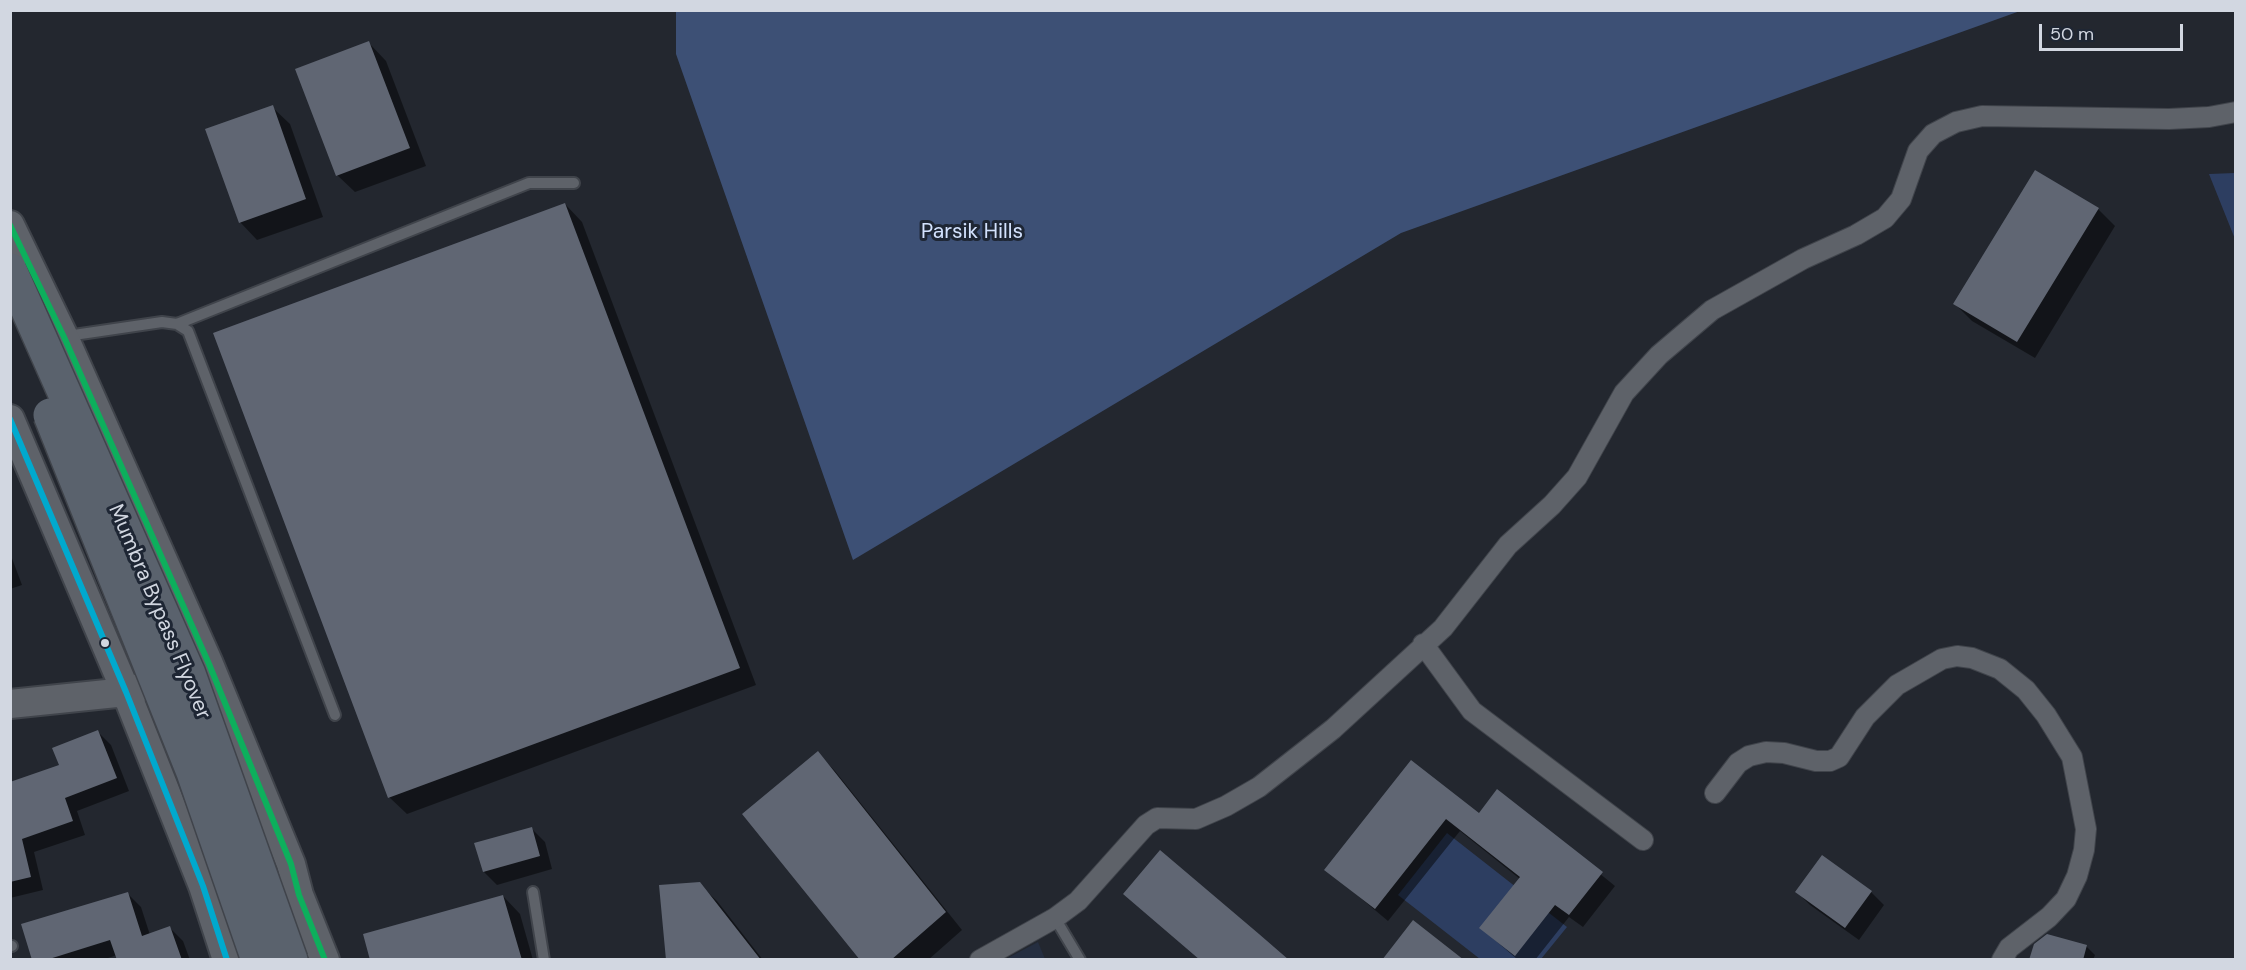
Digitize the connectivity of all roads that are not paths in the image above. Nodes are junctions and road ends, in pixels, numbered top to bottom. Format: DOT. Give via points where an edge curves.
graph roads {
  1 [pos="2235,112"];
  2 [pos="574,183"];
  3 [pos="10,225"];
  4 [pos="10,270"];
  5 [pos="10,320"];
  6 [pos="177,324"];
  7 [pos="64,337"];
  8 [pos="10,419"];
  9 [pos="1423,645"];
  10 [pos="209,664"];
  11 [pos="126,692"];
  12 [pos="10,704"];
  13 [pos="335,715"];
  14 [pos="1715,793"];
  15 [pos="1643,840"];
  16 [pos="532,892"];
  17 [pos="1055,918"];
  18 [pos="227,960"];
  19 [pos="258,960"];
  20 [pos="291,960"];
  21 [pos="325,960"];
  22 [pos="544,960"];
  23 [pos="980,960"];
  24 [pos="1080,960"];
  25 [pos="2002,960"];
  1 -- 9 [label="street" via="2169,118 1982,116 1956,122 1933,134 1918,151 1901,199 1885,218 1712,310 1659,355 1624,393 1577,477 1508,545 1443,628"];
  2 -- 6 [label="lane" via="529,183"];
  3 -- 7 [label="main road"];
  4 -- 20 [label="highway, Mumbra Bypass Flyover, bridge" via="189,674"];
  5 -- 19 [label="highway, Mumbra Bypass Flyover, bridge" via="193,772"];
  6 -- 7 [label="lane" via="138,323"];
  6 -- 13 [label="lane" via="188,331 196,347"];
  7 -- 10 [label="main road"];
  8 -- 11 [label="main road"];
  9 -- 15 [label="street" via="1472,711"];
  9 -- 17 [label="street" via="1333,729 1259,787 1196,819 1157,818 1146,825 1078,901"];
  10 -- 11 [label="main road"];
  10 -- 21 [label="main road" via="291,864"];
  11 -- 12 [label="main road"];
  11 -- 18 [label="main road" via="203,886"];
  14 -- 25 [label="street" via="1738,763 1749,756 1784,753 1816,761 1839,757 1865,717 1897,685 1942,659 1972,658 2000,669 2026,690 2072,757 2086,829 2077,876 2066,899 2009,948"];
  16 -- 22 [label="lane"];
  17 -- 23 [label="street"];
  17 -- 24 [label="lane"];
}
